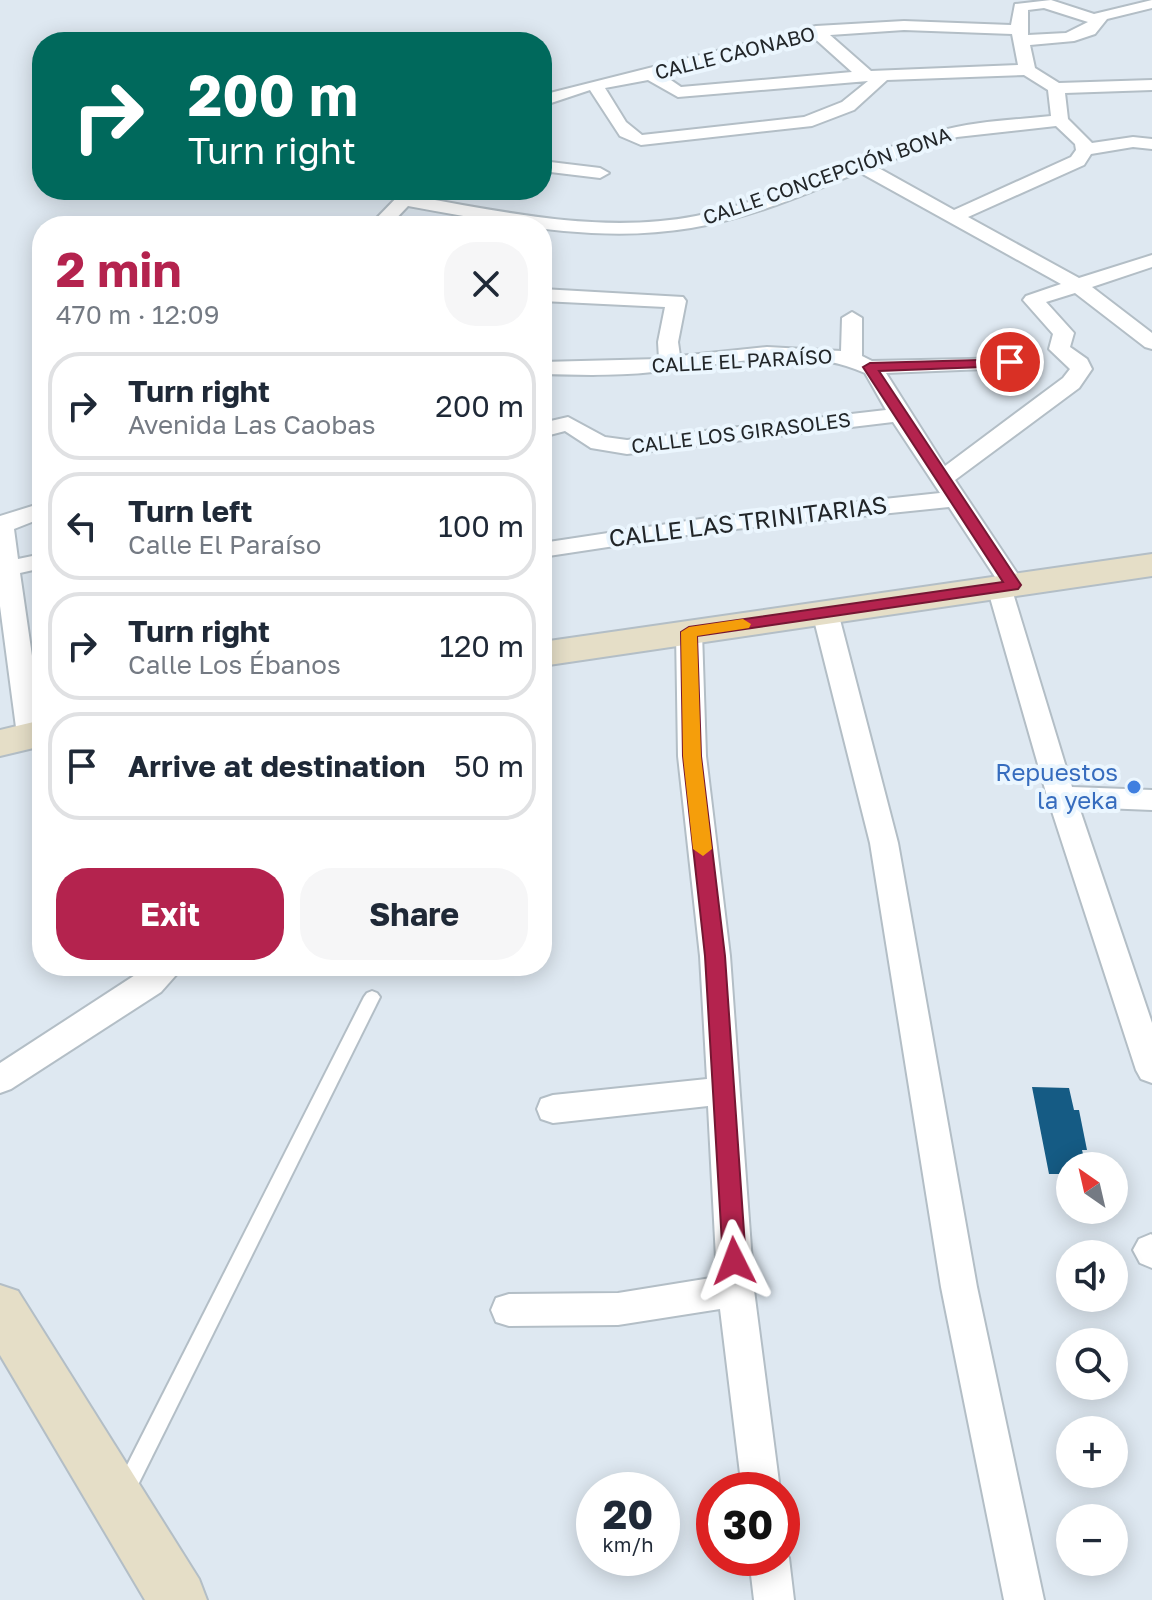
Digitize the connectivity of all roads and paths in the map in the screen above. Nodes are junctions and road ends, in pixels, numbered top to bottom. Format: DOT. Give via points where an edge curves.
graph roads {
  1 [pos="1141,3"];
  2 [pos="1099,21"];
  3 [pos="816,31"];
  4 [pos="1020,34"];
  5 [pos="1027,70"];
  6 [pos="651,75"];
  7 [pos="875,76"];
  8 [pos="595,85"];
  9 [pos="1152,85"];
  10 [pos="1056,88"];
  11 [pos="552,96"];
  12 [pos="1060,120"];
  13 [pos="1152,144"];
  14 [pos="1085,150"];
  15 [pos="859,165"];
  16 [pos="552,167"];
  17 [pos="600,173"];
  18 [pos="404,200"];
  19 [pos="433,200"];
  20 [pos="388,216"];
  21 [pos="509,216"];
  22 [pos="953,217"];
  23 [pos="552,222"];
  24 [pos="1150,263"];
  25 [pos="1077,285"];
  26 [pos="552,295"];
  27 [pos="852,318"];
  28 [pos="1152,343"];
  29 [pos="1010,362"];
  30 [pos="670,363"];
  31 [pos="860,363"];
  32 [pos="552,368"];
  33 [pos="899,415"];
  34 [pos="552,428"];
  35 [pos="948,489"];
  36 [pos="32,513"];
  37 [pos="552,548"];
  38 [pos="32,563"];
  39 [pos="1152,565"];
  40 [pos="6,569"];
  41 [pos="1006,586"];
  42 [pos="825,612"];
  43 [pos="689,632"];
  44 [pos="552,653"];
  45 [pos="24,737"];
  46 [pos="1061,796"];
  47 [pos="1152,800"];
  48 [pos="158,976"];
  49 [pos="372,997"];
  50 [pos="1152,1070"];
  51 [pos="0,1080"];
  52 [pos="724,1091"];
  53 [pos="553,1109"];
  54 [pos="736,1290"];
  55 [pos="0,1308"];
  56 [pos="509,1310"];
  57 [pos="759,1472"];
  58 [pos="118,1502"];
  59 [pos="771,1576"];
  60 [pos="178,1600"];
  61 [pos="774,1600"];
  62 [pos="1024,1600"];
  1 -- 2 [label="street, CALLE CAONABO"];
  2 -- 4 [label="street, CALLE CAONABO" via="1068,38"];
  2 -- 4 [label="street" via="1036,2 1020,7"];
  3 -- 4 [label="street, CALLE CAONABO" via="918,26"];
  3 -- 6 [label="street, CALLE CAONABO"];
  3 -- 7 [label="street"];
  4 -- 5 [label="street"];
  5 -- 7 [label="street"];
  5 -- 10 [label="street"];
  6 -- 7 [label="street" via="675,92"];
  6 -- 8 [label="street, CALLE CAONABO"];
  7 -- 8 [label="street" via="866,92 840,109 797,126 641,140 632,139"];
  8 -- 11 [label="street, CALLE CAONABO"];
  9 -- 10 [label="street"];
  10 -- 12 [label="street"];
  12 -- 14 [label="street"];
  12 -- 15 [label="street, CALLE CONCEPCIÓN BONA" via="969,129"];
  13 -- 14 [label="street"];
  14 -- 22 [label="street" via="1078,161"];
  15 -- 22 [label="street"];
  15 -- 23 [label="street, CALLE CONCEPCIÓN BONA" via="749,206 677,225"];
  16 -- 17 [label="street"];
  18 -- 20 [label="street"];
  19 -- 21 [label="street, CALLE CONCEPCIÓN BONA"];
  22 -- 25 [label="street"];
  24 -- 25 [label="street"];
  25 -- 28 [label="street"];
  25 -- 35 [label="street" via="1032,303 1064,333 1059,349 1080,363 1077,376"];
  26 -- 30 [label="street" via="676,301 668,342"];
  27 -- 31 [label="street"];
  29 -- 31 [label="street, CALLE EL PARAÍSO"];
  30 -- 31 [label="street, CALLE EL PARAÍSO" via="826,353"];
  30 -- 32 [label="street, CALLE EL PARAÍSO"];
  31 -- 33 [label="street"];
  33 -- 34 [label="street, CALLE LOS GIRASOLES" via="627,447 599,443 568,424"];
  33 -- 35 [label="street"];
  35 -- 37 [label="street, CALLE LAS TRINITARIAS"];
  35 -- 41 [label="street"];
  36 -- 40 [label="street" via="7,521 2,529"];
  38 -- 40 [label="street"];
  39 -- 41 [label="street"];
  40 -- 45 [label="street"];
  41 -- 42 [label="street"];
  41 -- 46 [label="street"];
  42 -- 43 [label="street"];
  42 -- 62 [label="street" via="884,843 959,1287"];
  43 -- 44 [label="street"];
  43 -- 52 [label="street" via="692,756"];
  46 -- 47 [label="street"];
  46 -- 50 [label="street"];
  48 -- 51 [label="street"];
  49 -- 58 [label="lane"];
  52 -- 53 [label="street"];
  52 -- 54 [label="street"];
  54 -- 56 [label="street" via="618,1309"];
  54 -- 57 [label="street"];
  55 -- 58 [label="street"];
  58 -- 60 [label="street"];
  59 -- 61 [label="street"];
}
